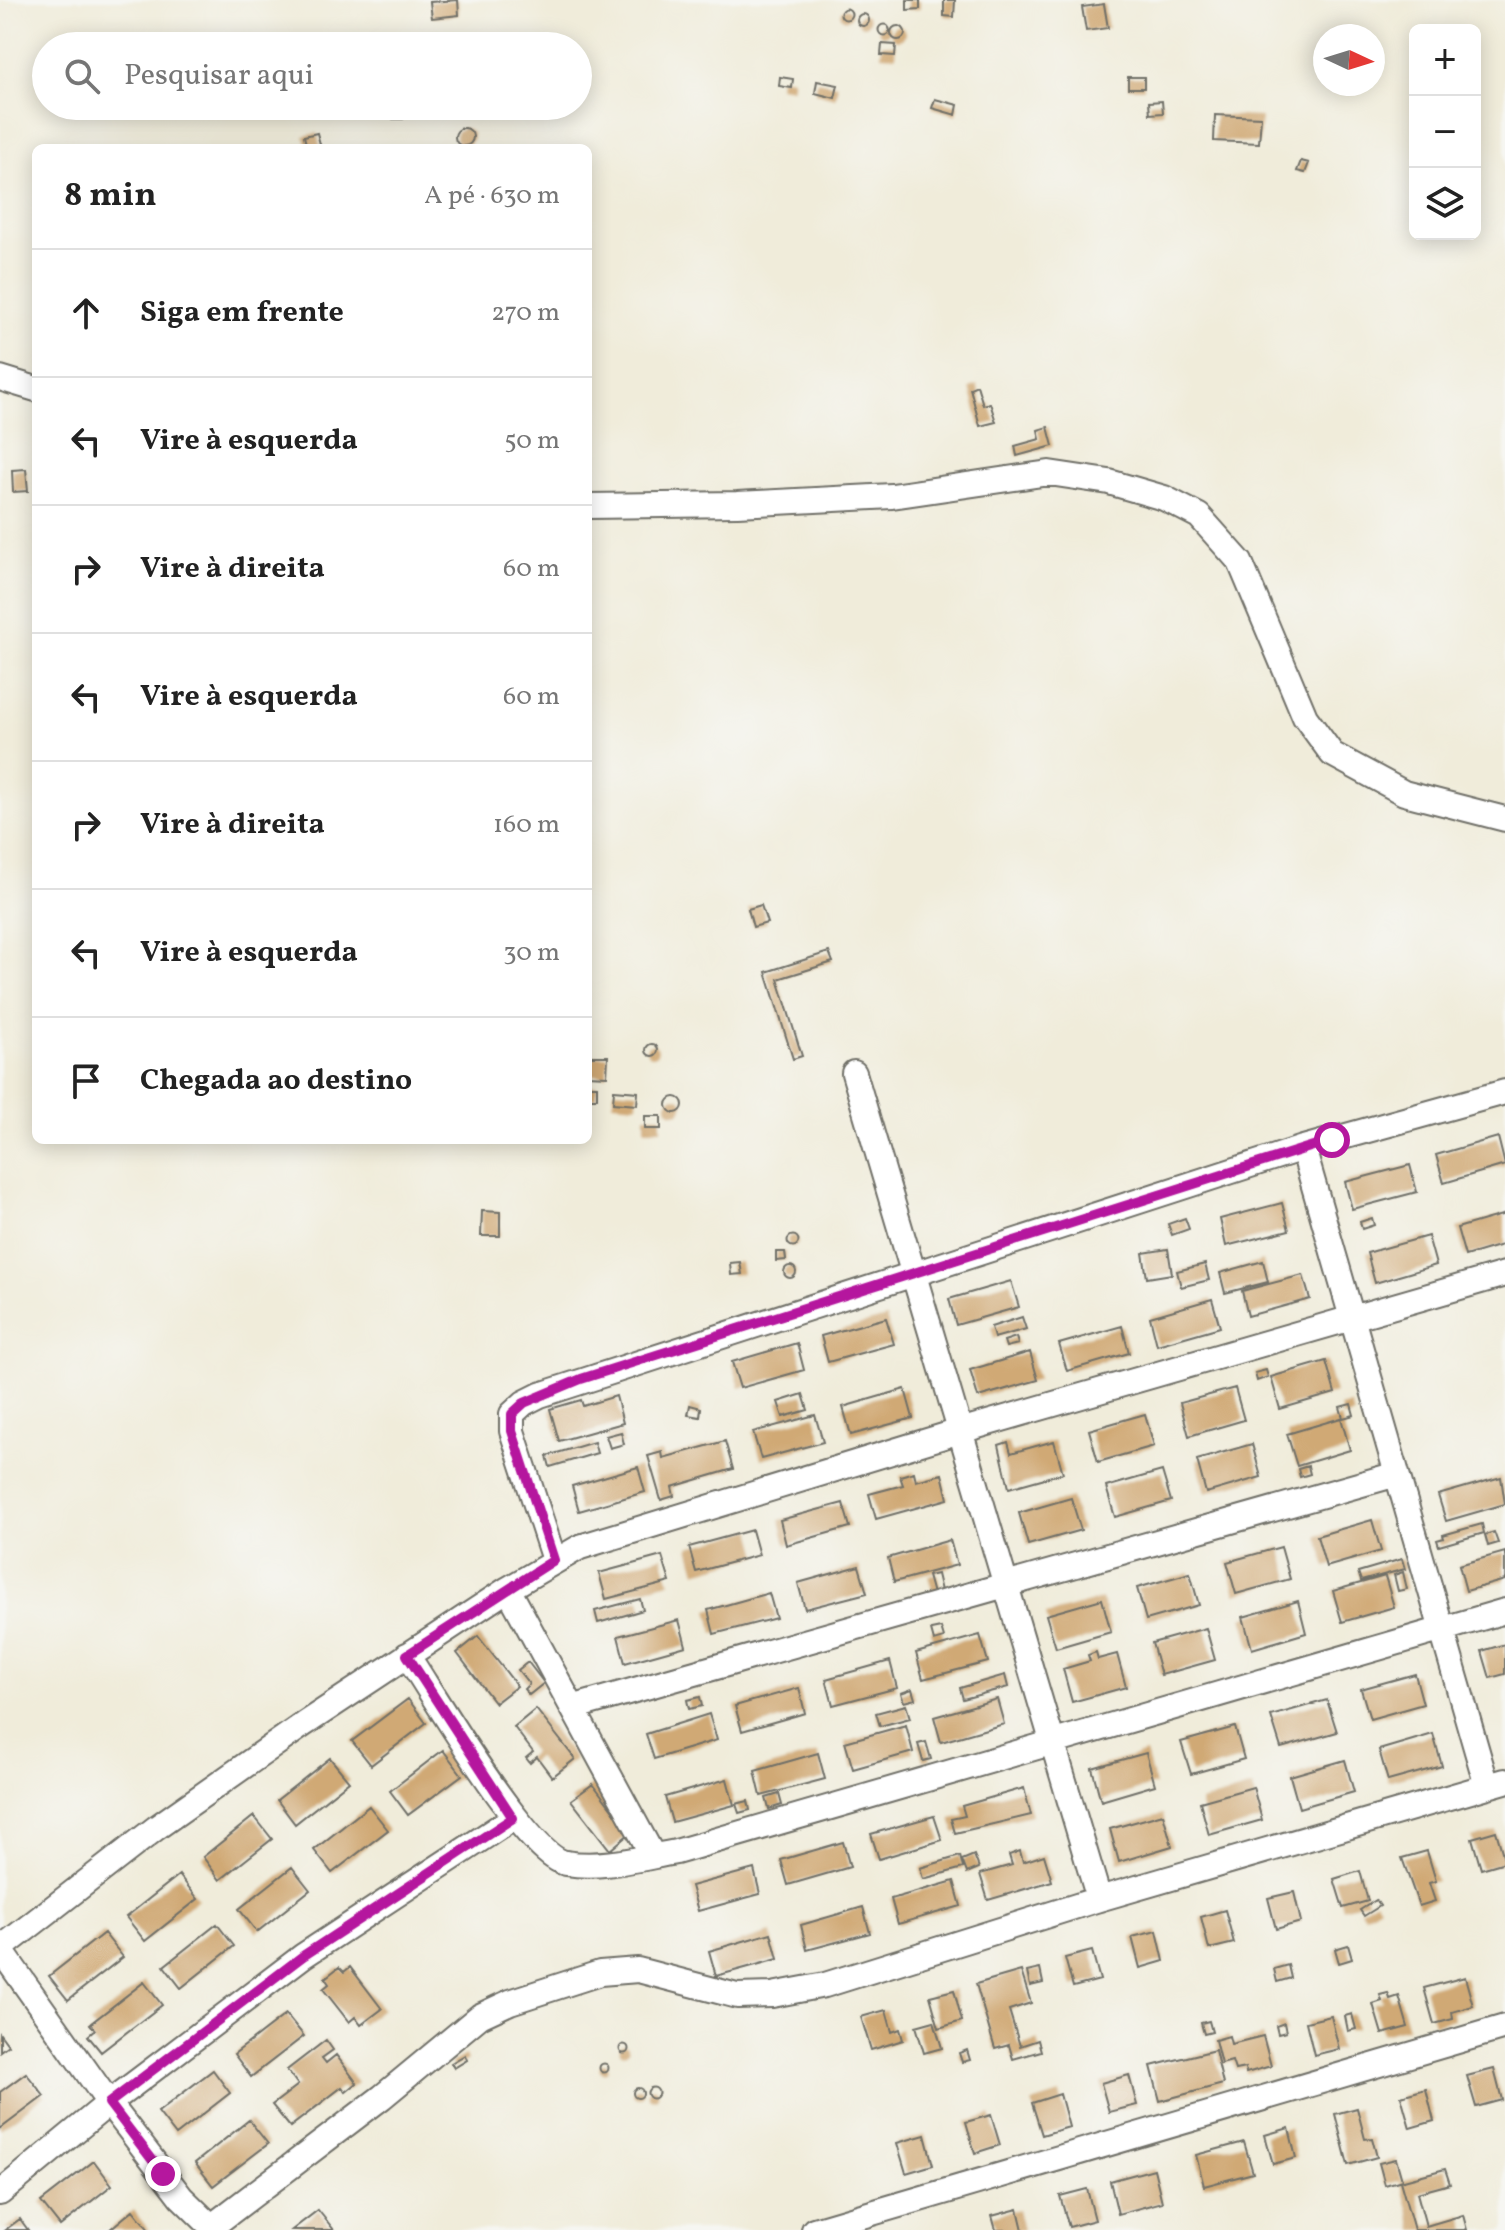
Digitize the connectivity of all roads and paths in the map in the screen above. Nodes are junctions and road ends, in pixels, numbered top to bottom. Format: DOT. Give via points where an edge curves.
graph roads {
  1 [pos="0,378"];
  2 [pos="32,388"];
  3 [pos="592,506"];
  4 [pos="1505,819"];
  5 [pos="854,1073"];
  6 [pos="1505,1092"];
  7 [pos="1303,1148"];
  8 [pos="1505,1274"];
  9 [pos="914,1275"];
  10 [pos="1352,1319"];
  11 [pos="960,1431"];
  12 [pos="1397,1474"];
  13 [pos="554,1560"];
  14 [pos="1006,1587"];
  15 [pos="508,1589"];
  16 [pos="1505,1611"];
  17 [pos="1441,1629"];
  18 [pos="407,1655"];
  19 [pos="575,1707"];
  20 [pos="1052,1743"];
  21 [pos="1496,1784"];
  22 [pos="513,1818"];
  23 [pos="653,1856"];
  24 [pos="1099,1899"];
  25 [pos="0,1949"];
  26 [pos="1505,2027"];
  27 [pos="109,2103"];
  28 [pos="0,2193"];
  29 [pos="213,2228"];
  30 [pos="814,2230"];
  1 -- 2 [label="street"];
  3 -- 4 [label="street" via="892,496 1049,473 1164,498 1199,516 1240,562 1305,717 1332,754 1404,793"];
  5 -- 9 [label="street"];
  6 -- 7 [label="street"];
  7 -- 9 [label="street"];
  7 -- 10 [label="street"];
  8 -- 10 [label="street"];
  9 -- 11 [label="street"];
  9 -- 13 [label="street" via="581,1379 524,1403 512,1414 512,1431"];
  10 -- 11 [label="street"];
  10 -- 12 [label="street"];
  11 -- 13 [label="street" via="580,1547"];
  11 -- 14 [label="street"];
  12 -- 14 [label="street"];
  12 -- 17 [label="street"];
  13 -- 15 [label="street"];
  14 -- 19 [label="street"];
  14 -- 20 [label="street"];
  15 -- 18 [label="street"];
  15 -- 19 [label="street"];
  16 -- 17 [label="street"];
  17 -- 20 [label="street"];
  17 -- 21 [label="street"];
  18 -- 22 [label="street"];
  18 -- 25 [label="street" via="156,1828"];
  19 -- 23 [label="street"];
  20 -- 23 [label="street"];
  20 -- 24 [label="street"];
  21 -- 24 [label="street"];
  22 -- 23 [label="street" via="541,1850 563,1863 616,1863"];
  22 -- 27 [label="street" via="303,1956"];
  24 -- 29 [label="street" via="825,1985 772,1995 737,1996 638,1970 600,1973 510,2002 480,2016"];
  25 -- 27 [label="street"];
  26 -- 30 [label="street"];
  27 -- 28 [label="street"];
  27 -- 29 [label="street" via="181,2197"];
}
